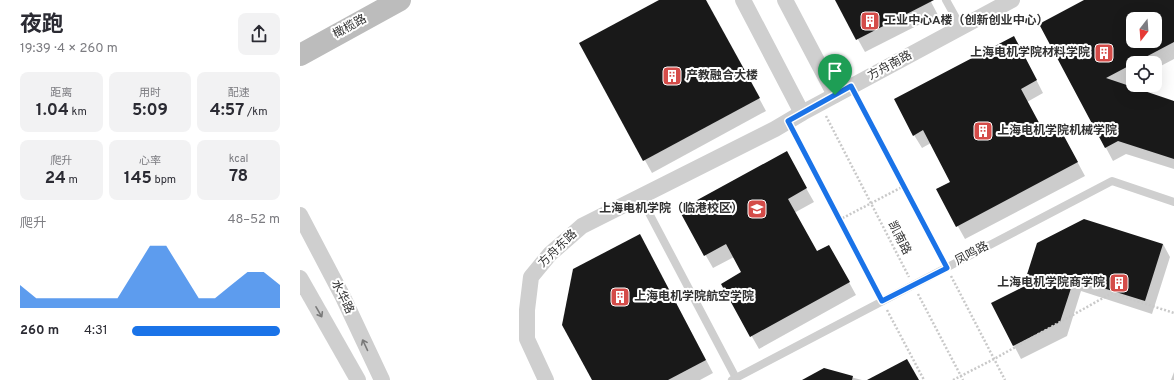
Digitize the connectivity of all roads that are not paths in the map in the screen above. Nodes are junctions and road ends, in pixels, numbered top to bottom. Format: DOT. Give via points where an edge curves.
graph roads {
  1 [pos="400,0"];
  2 [pos="742,0"];
  3 [pos="785,0"];
  4 [pos="946,0"];
  5 [pos="1012,0"];
  6 [pos="961,27"];
  7 [pos="300,55"];
  8 [pos="835,95"];
  9 [pos="802,113"];
  10 [pos="640,196"];
  11 [pos="1174,202"];
  12 [pos="300,215"];
  13 [pos="300,278"];
  14 [pos="734,379"];
  15 [pos="358,380"];
  16 [pos="382,380"];
  17 [pos="546,380"];
  1 -- 7 [label="main road, 橄榄路"];
  2 -- 9 [label="street"];
  3 -- 8 [label="street"];
  4 -- 6 [label="lane"];
  5 -- 6 [label="street, 方舟南路"];
  6 -- 8 [label="street, 方舟南路"];
  8 -- 9 [label="street, 方舟南路"];
  9 -- 10 [label="street, 方舟南路"];
  10 -- 14 [label="lane"];
  10 -- 17 [label="street, 方舟东路" via="582,226 550,254 531,277 527,339"];
  11 -- 14 [label="lane, 凤鸣路" via="1112,182"];
  16 -- 12 [label="street, 水华路, one-way" via="343,297"];
  13 -- 15 [label="street, one-way"];
}
